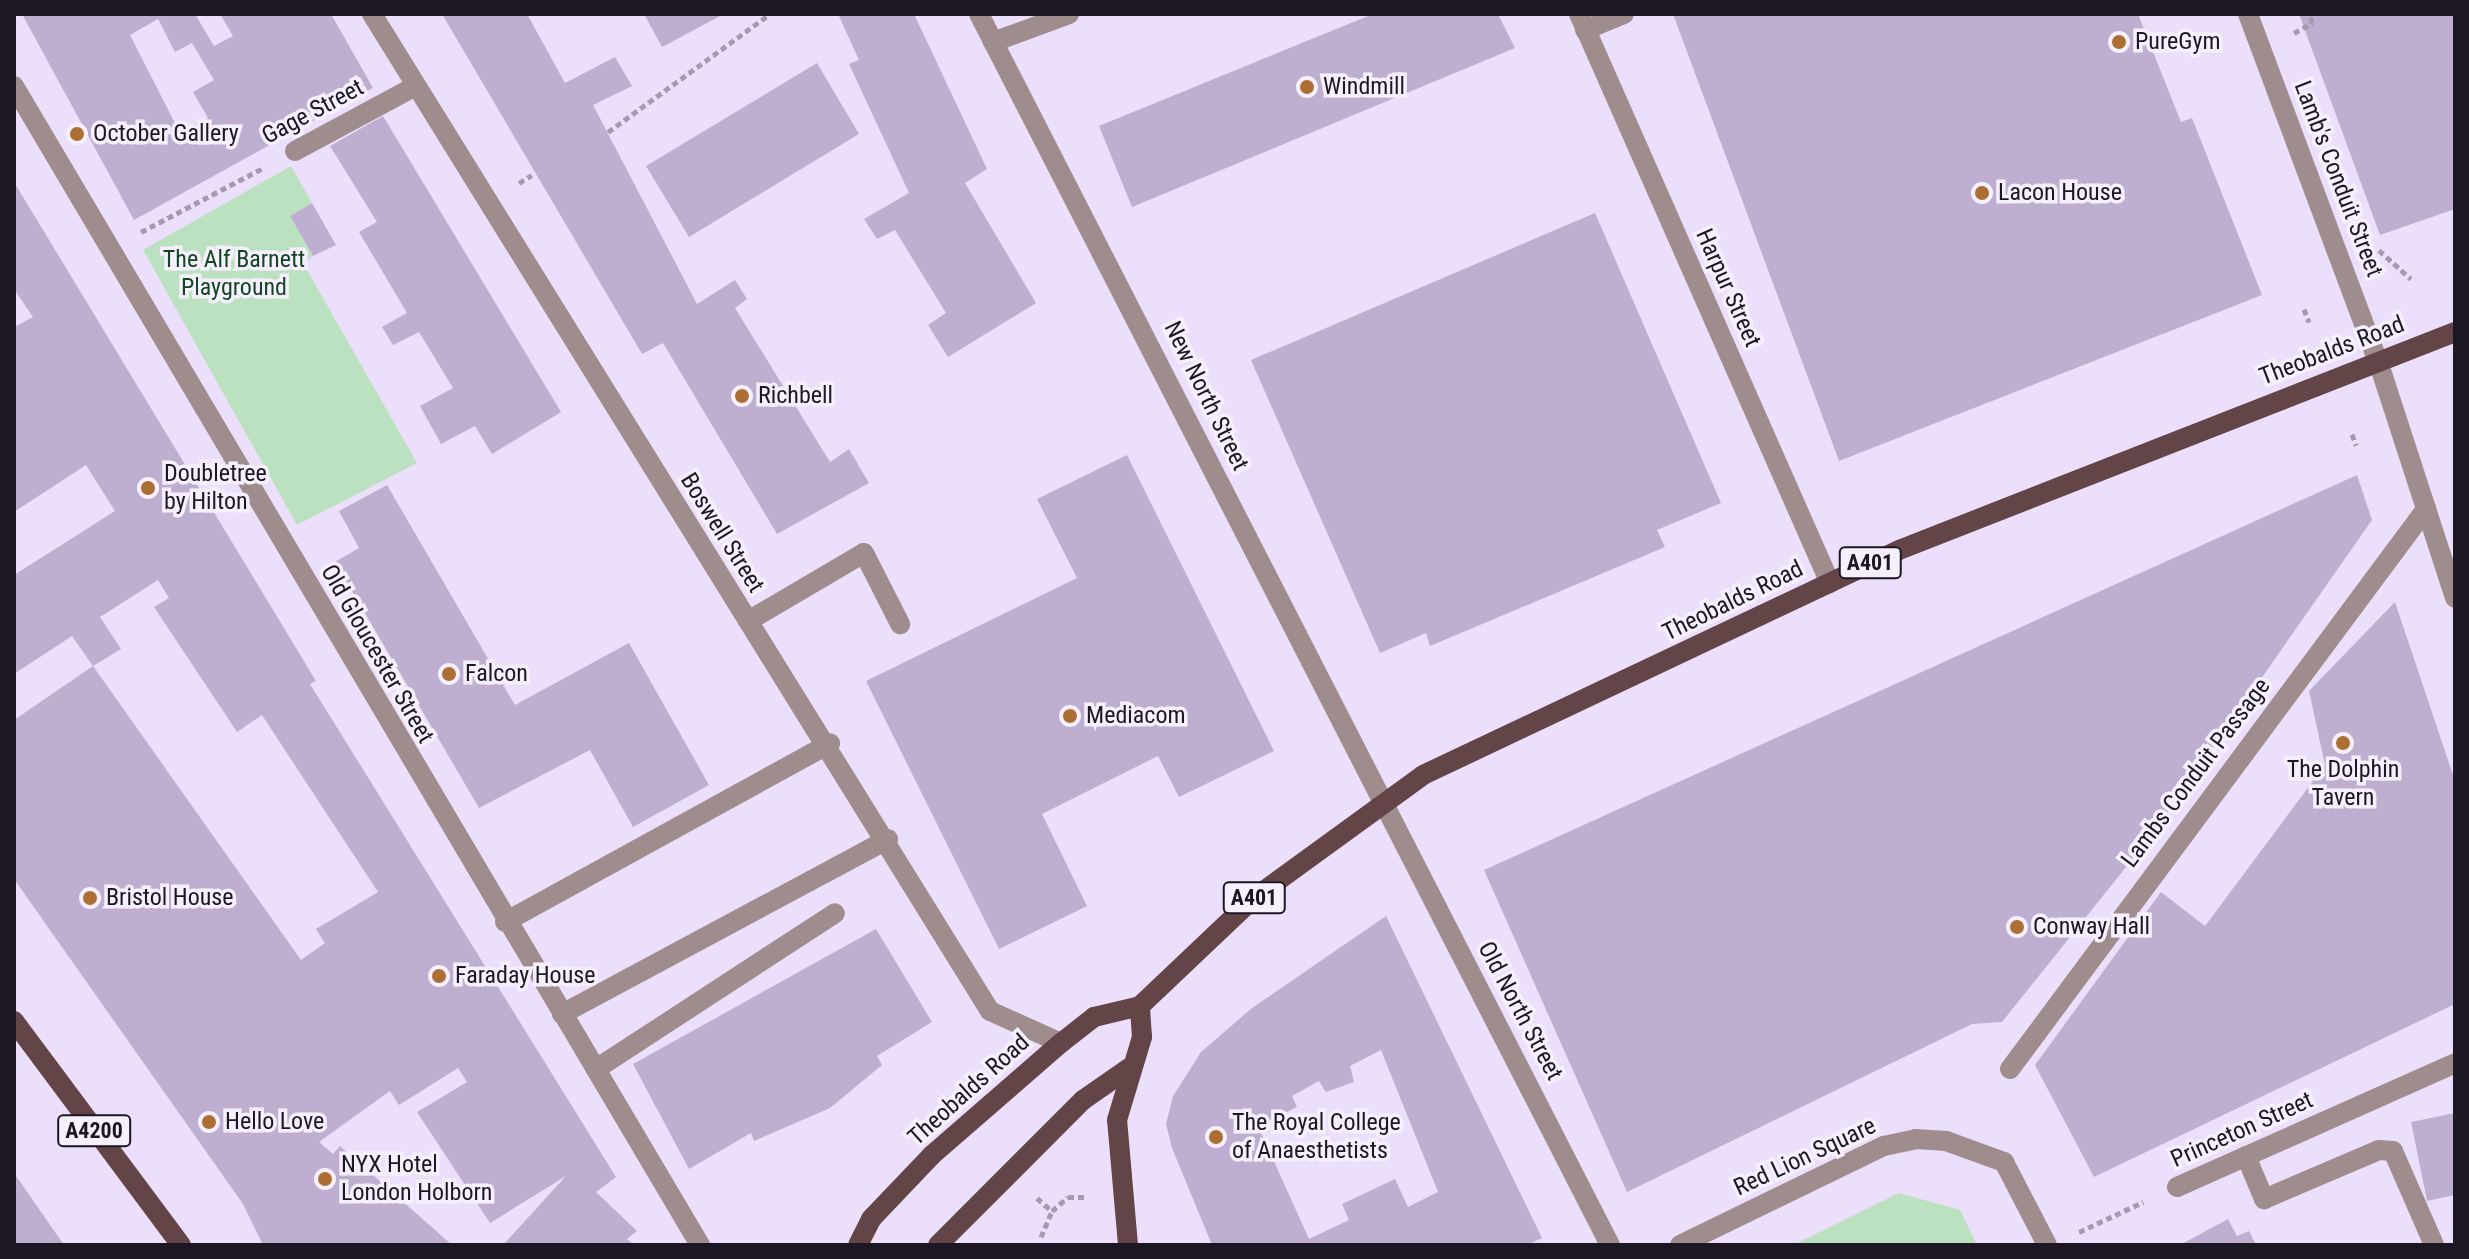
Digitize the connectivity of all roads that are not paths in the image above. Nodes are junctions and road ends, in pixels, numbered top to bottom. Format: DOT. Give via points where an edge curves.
graph roads {
  1 [pos="372,14"];
  2 [pos="979,14"];
  3 [pos="1069,14"];
  4 [pos="1624,14"];
  5 [pos="2248,14"];
  6 [pos="1582,22"];
  7 [pos="993,42"];
  8 [pos="14,86"];
  9 [pos="414,87"];
  10 [pos="295,151"];
  11 [pos="2455,332"];
  12 [pos="2379,364"];
  13 [pos="2426,509"];
  14 [pos="1830,583"];
  15 [pos="2455,598"];
  16 [pos="748,621"];
  17 [pos="900,624"];
  18 [pos="830,743"];
  19 [pos="1380,804"];
  20 [pos="888,839"];
  21 [pos="835,913"];
  22 [pos="505,922"];
  23 [pos="1140,1006"];
  24 [pos="562,1014"];
  25 [pos="14,1021"];
  26 [pos="1061,1043"];
  27 [pos="2455,1063"];
  28 [pos="1129,1068"];
  29 [pos="596,1069"];
  30 [pos="2010,1069"];
  31 [pos="2246,1156"];
  32 [pos="2177,1187"];
  33 [pos="2056,1242"];
  34 [pos="181,1245"];
  35 [pos="700,1245"];
  36 [pos="858,1245"];
  37 [pos="938,1245"];
  38 [pos="1128,1245"];
  39 [pos="1610,1245"];
  40 [pos="1680,1245"];
  41 [pos="2434,1245"];
  1 -- 9 [label="street, Boswell Street"];
  2 -- 7 [label="street, New North Street"];
  3 -- 7 [label="street"];
  4 -- 6 [label="street"];
  5 -- 12 [label="street, Lamb's Conduit Street"];
  6 -- 14 [label="street, Harpur Street"];
  7 -- 19 [label="street, New North Street"];
  8 -- 22 [label="street, Old Gloucester Street"];
  9 -- 10 [label="street, Gage Street"];
  9 -- 16 [label="street, Boswell Street"];
  11 -- 12 [label="main road, Theobalds Road / A401"];
  12 -- 13 [label="street, Lamb's Conduit Street"];
  12 -- 14 [label="main road, Theobalds Road / A401" via="1913,544"];
  13 -- 15 [label="street, Lamb's Conduit Street"];
  13 -- 30 [label="street, Lambs Conduit Passage"];
  14 -- 19 [label="main road, Theobalds Road / A401" via="1423,775"];
  16 -- 17 [label="street" via="864,553"];
  16 -- 18 [label="street, Boswell Street"];
  18 -- 20 [label="street, Boswell Street"];
  18 -- 22 [label="street"];
  19 -- 23 [label="main road, Theobalds Road / A401" via="1254,898"];
  19 -- 39 [label="street, Old North Street"];
  20 -- 24 [label="street"];
  20 -- 26 [label="street, Boswell Street" via="990,1011"];
  21 -- 29 [label="street"];
  22 -- 24 [label="street, Old Gloucester Street"];
  23 -- 26 [label="main road, Theobalds Road" via="1094,1017"];
  23 -- 28 [label="main road" via="1142,1037"];
  24 -- 29 [label="street, Old Gloucester Street"];
  25 -- 34 [label="main road, A4200"];
  26 -- 36 [label="main road, Theobalds Road" via="932,1155 871,1219"];
  27 -- 31 [label="street, Princeton Street"];
  28 -- 37 [label="main road" via="1083,1100"];
  28 -- 38 [label="main road" via="1117,1120"];
  29 -- 35 [label="street, Old Gloucester Street"];
  31 -- 32 [label="street, Princeton Street"];
  31 -- 41 [label="street" via="2264,1199 2393,1151 2404,1162"];
  33 -- 40 [label="street, Red Lion Square" via="2004,1162 1946,1141 1916,1139 1884,1146"];
}
